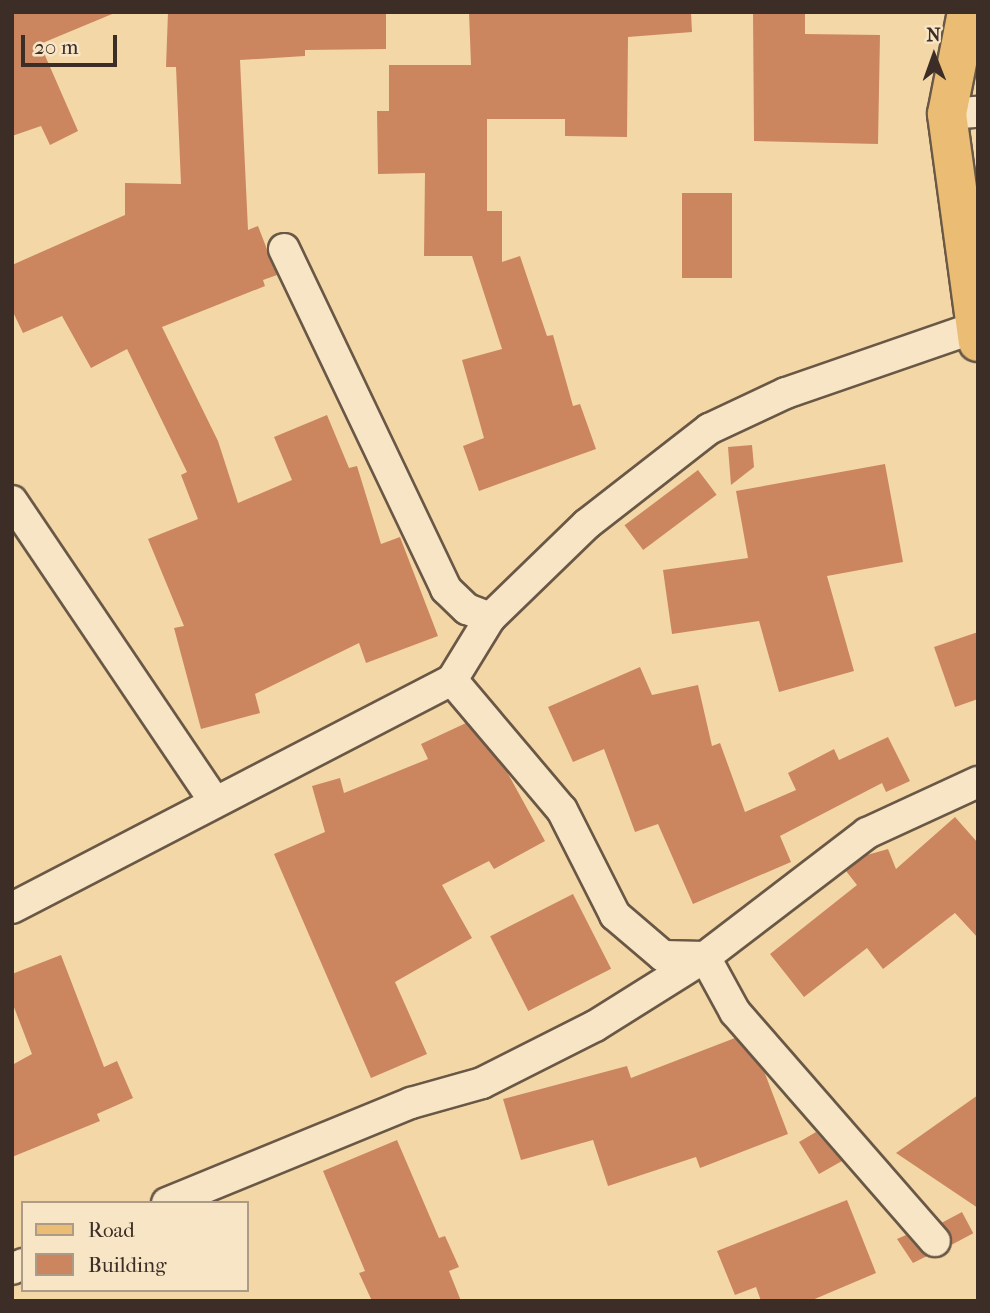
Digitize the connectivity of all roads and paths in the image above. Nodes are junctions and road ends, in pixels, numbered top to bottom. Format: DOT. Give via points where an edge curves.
graph roads {
  1 [pos="967,12"];
  2 [pos="962,113"];
  3 [pos="284,249"];
  4 [pos="976,335"];
  5 [pos="12,501"];
  6 [pos="490,618"];
  7 [pos="452,680"];
  8 [pos="978,782"];
  9 [pos="214,801"];
  10 [pos="12,908"];
  11 [pos="705,957"];
  12 [pos="172,1201"];
  13 [pos="935,1241"];
  1 -- 2 [label="main road"];
  2 -- 4 [label="main road"];
  3 -- 6 [label="street" via="446,589 467,609"];
  4 -- 6 [label="street" via="786,393 709,429 587,524"];
  5 -- 9 [label="street"];
  6 -- 7 [label="street"];
  7 -- 9 [label="street"];
  7 -- 11 [label="street" via="562,810 615,915 663,956"];
  8 -- 11 [label="street" via="867,833"];
  9 -- 10 [label="street"];
  11 -- 12 [label="street" via="595,1026 482,1083 323,1136"];
  11 -- 13 [label="street" via="735,1012"];
}
